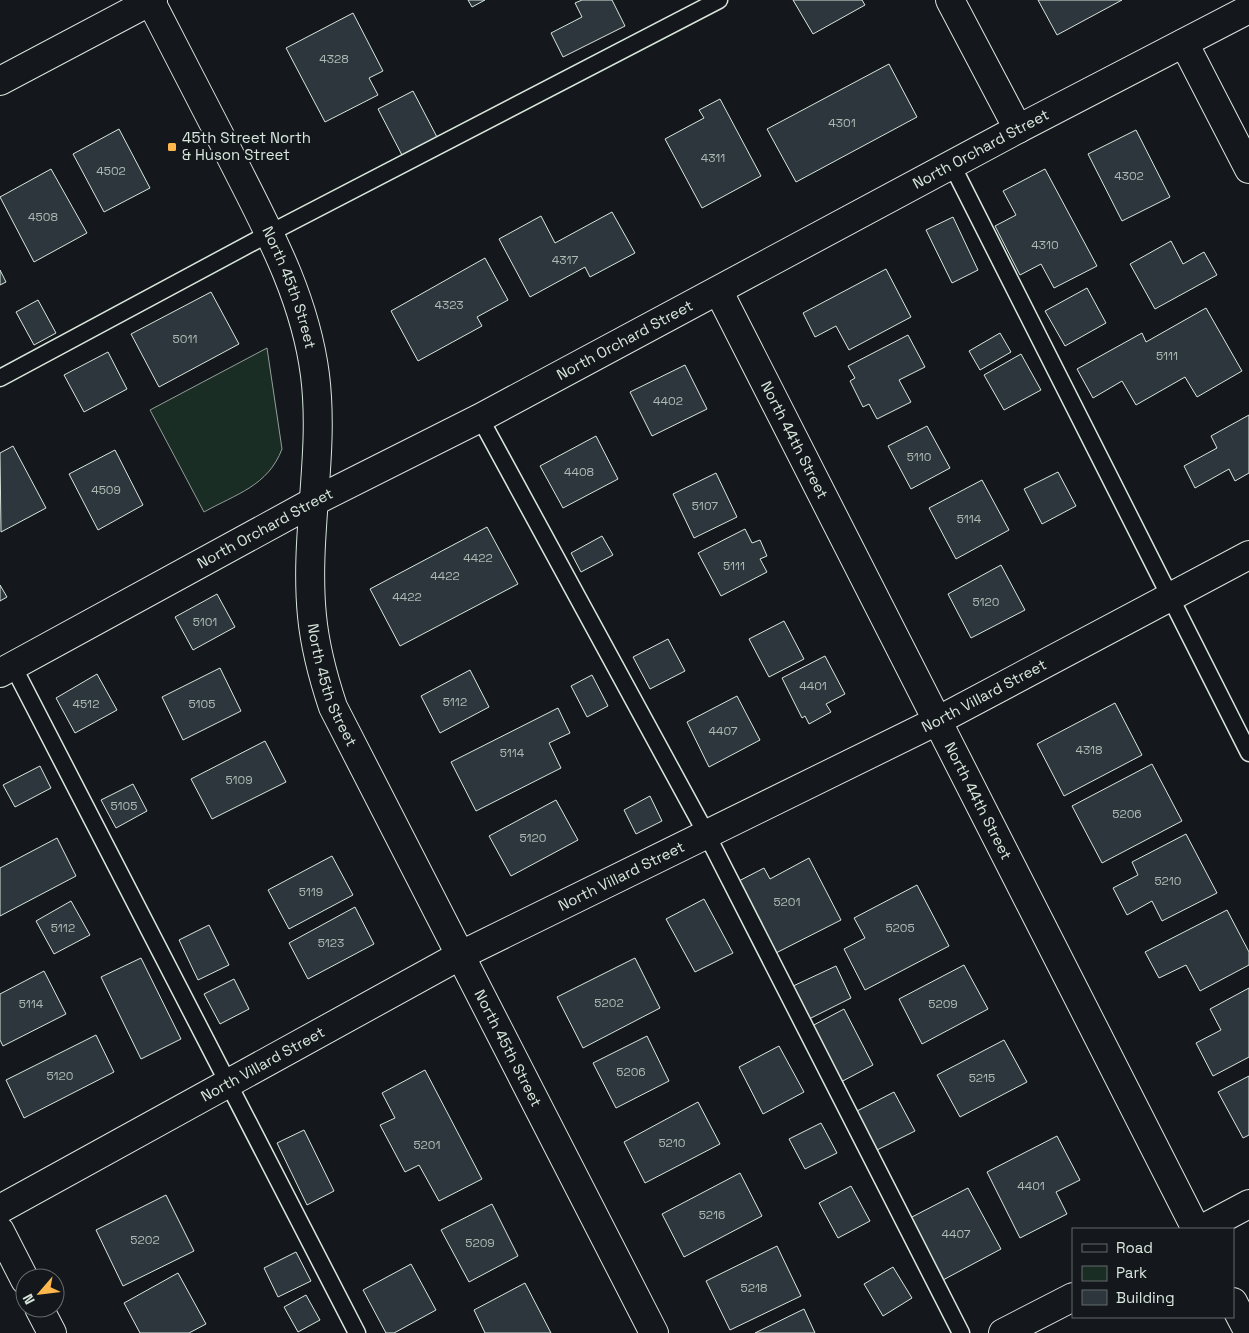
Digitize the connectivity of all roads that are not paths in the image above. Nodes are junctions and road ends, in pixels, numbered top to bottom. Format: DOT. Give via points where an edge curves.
graph roads {
  1 [pos="151,0"];
  2 [pos="719,0"];
  3 [pos="950,0"];
  4 [pos="1249,9"];
  5 [pos="1184,43"];
  6 [pos="0,81"];
  7 [pos="1018,129"];
  8 [pos="952,165"];
  9 [pos="1249,169"];
  10 [pos="270,233"];
  11 [pos="718,292"];
  12 [pos="0,378"];
  13 [pos="480,418"];
  14 [pos="313,502"];
  15 [pos="1249,555"];
  16 [pos="1171,597"];
  17 [pos="7,669"];
  18 [pos="937,721"];
  19 [pos="1249,752"];
  20 [pos="707,834"];
  21 [pos="462,955"];
  22 [pos="229,1083"];
  23 [pos="1249,1204"];
  24 [pos="0,1209"];
  25 [pos="1195,1228"];
  26 [pos="1204,1228"];
  27 [pos="0,1231"];
  28 [pos="19,1268"];
  29 [pos="1072,1298"];
  30 [pos="1234,1304"];
  31 [pos="44,1318"];
  32 [pos="52,1333"];
  33 [pos="357,1333"];
  34 [pos="654,1333"];
  35 [pos="961,1333"];
  36 [pos="1003,1333"];
  37 [pos="1248,1333"];
  1 -- 6 [label="street"];
  1 -- 10 [label="street, North 45th Street"];
  2 -- 10 [label="lane"];
  3 -- 7 [label="street"];
  4 -- 5 [label="street, North Orchard Street"];
  5 -- 7 [label="street, North Orchard Street"];
  5 -- 9 [label="street"];
  7 -- 8 [label="street, North Orchard Street"];
  8 -- 11 [label="street, North Orchard Street"];
  8 -- 16 [label="lane"];
  10 -- 12 [label="lane"];
  10 -- 14 [label="street, North 45th Street" via="305,324 314,374 319,424"];
  11 -- 13 [label="street, North Orchard Street"];
  11 -- 18 [label="street, North 44th Street"];
  13 -- 14 [label="street, North Orchard Street"];
  13 -- 20 [label="lane"];
  14 -- 17 [label="street, North Orchard Street"];
  14 -- 21 [label="street, North 45th Street" via="312,614 323,676 334,707"];
  15 -- 16 [label="street, North Villard Street"];
  16 -- 18 [label="street, North Villard Street"];
  16 -- 19 [label="lane"];
  17 -- 22 [label="lane"];
  18 -- 20 [label="street, North Villard Street"];
  18 -- 25 [label="street, North 44th Street"];
  20 -- 21 [label="street, North Villard Street"];
  20 -- 35 [label="lane"];
  21 -- 22 [label="street, North Villard Street"];
  21 -- 34 [label="street, North 45th Street"];
  22 -- 24 [label="street, North Villard Street"];
  22 -- 33 [label="lane"];
  23 -- 26 [label="street"];
  27 -- 28 [label="street"];
  29 -- 36 [label="street"];
  30 -- 37 [label="street"];
  31 -- 32 [label="street"];
}
